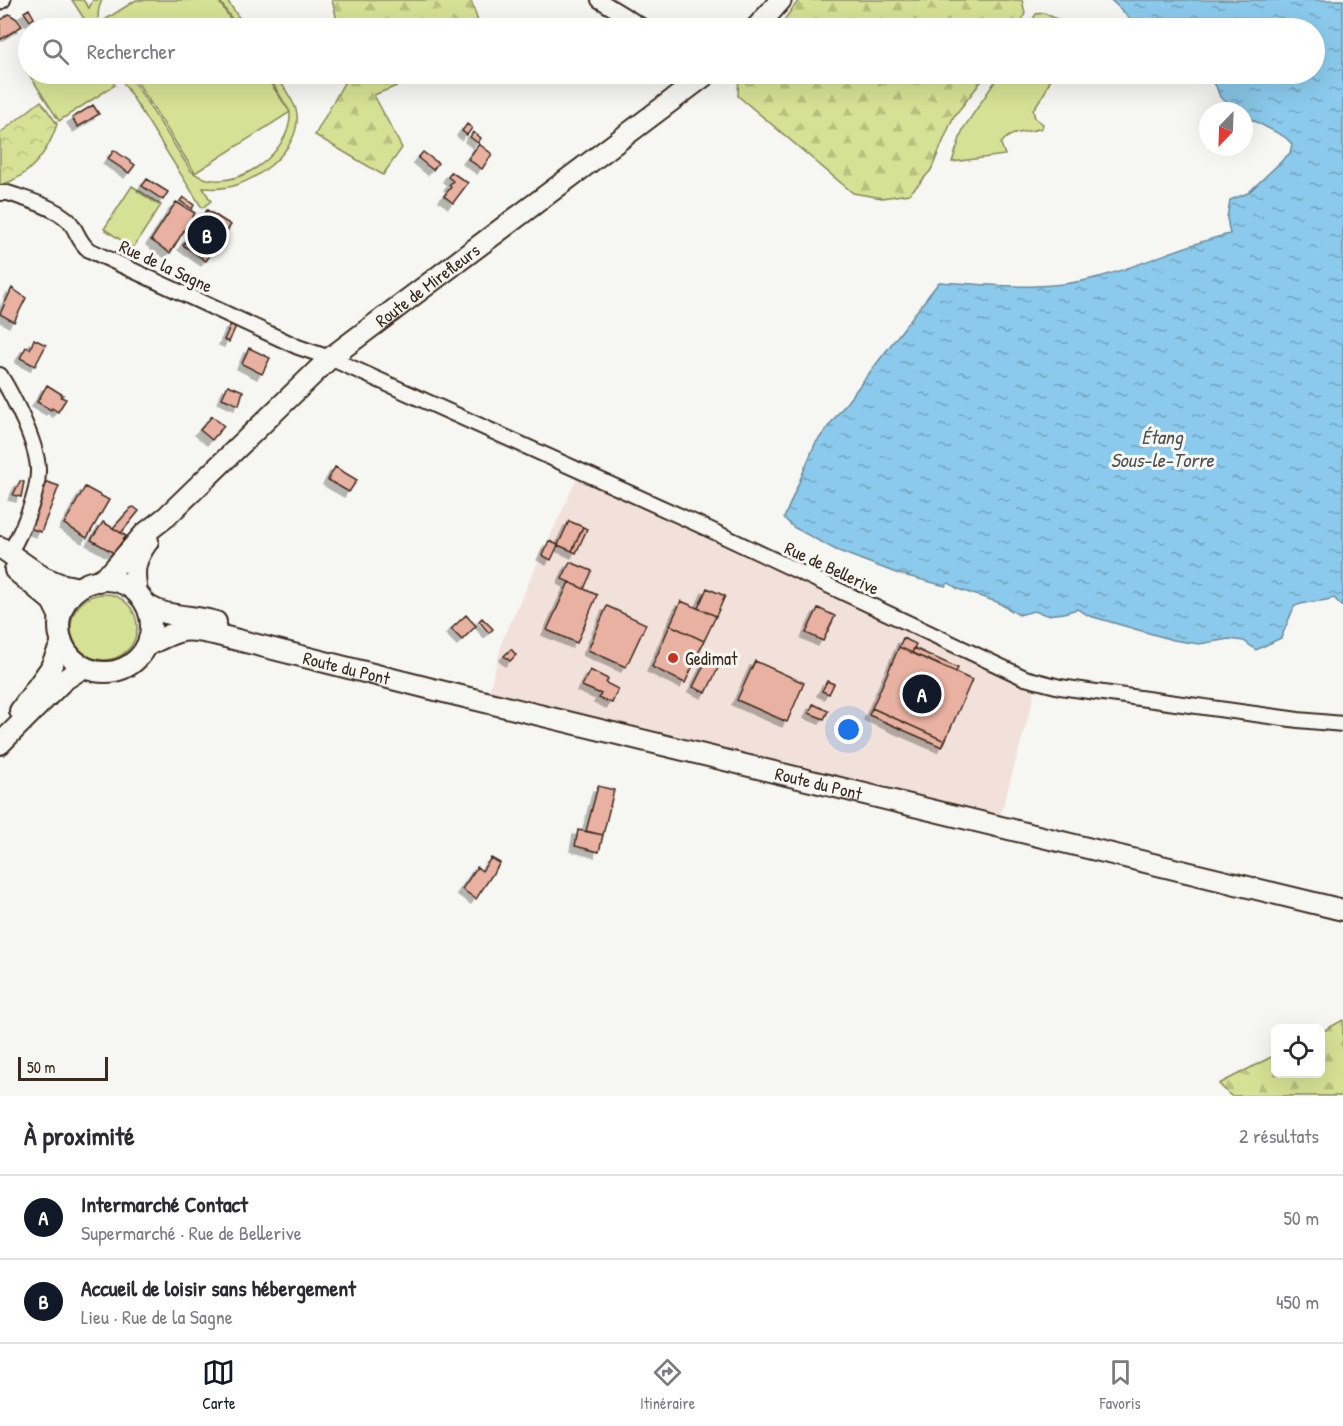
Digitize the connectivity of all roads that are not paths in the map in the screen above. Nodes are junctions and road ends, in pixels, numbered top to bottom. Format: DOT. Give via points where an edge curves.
graph roads {
  1 [pos="599,0"];
  2 [pos="781,0"];
  3 [pos="629,18"];
  4 [pos="765,18"];
  5 [pos="687,84"];
  6 [pos="0,193"];
  7 [pos="330,358"];
  8 [pos="0,375"];
  9 [pos="166,517"];
  10 [pos="3,552"];
  11 [pos="98,581"];
  12 [pos="79,588"];
  13 [pos="142,598"];
  14 [pos="60,617"];
  15 [pos="62,642"];
  16 [pos="148,645"];
  17 [pos="293,655"];
  18 [pos="84,667"];
  19 [pos="1343,724"];
  20 [pos="0,736"];
  21 [pos="0,744"];
  22 [pos="1343,910"];
  1 -- 3 [label="street"];
  2 -- 4 [label="main road"];
  5 -- 7 [label="main road, Route de Mirefleurs"];
  6 -- 7 [label="street, Rue de la Sagne" via="60,215 74,227 78,239 89,250 298,347"];
  7 -- 9 [label="main road, Route de Mirefleurs"];
  7 -- 19 [label="street, Rue de Bellerive" via="700,525 1025,678 1071,688"];
  8 -- 10 [label="street" via="29,437 38,472 22,531"];
  9 -- 11 [label="main road, Route de Mirefleurs"];
  9 -- 13 [label="main road, Route de Mirefleurs" via="137,558 134,572"];
  10 -- 12 [label="main road" via="43,576"];
  10 -- 14 [label="main road" via="51,601"];
  11 -- 12 [label="main road"];
  11 -- 13 [label="main road" via="126,585"];
  12 -- 14 [label="main road" via="70,596"];
  13 -- 16 [label="main road" via="151,624"];
  13 -- 17 [label="main road, Route du Pont" via="156,611 214,621"];
  14 -- 15 [label="main road"];
  15 -- 18 [label="main road"];
  15 -- 20 [label="main road" via="50,669"];
  16 -- 17 [label="main road, Route du Pont" via="191,629"];
  16 -- 18 [label="main road" via="128,667 114,672"];
  17 -- 22 [label="main road, Route du Pont"];
  18 -- 21 [label="main road" via="64,680"];
}
